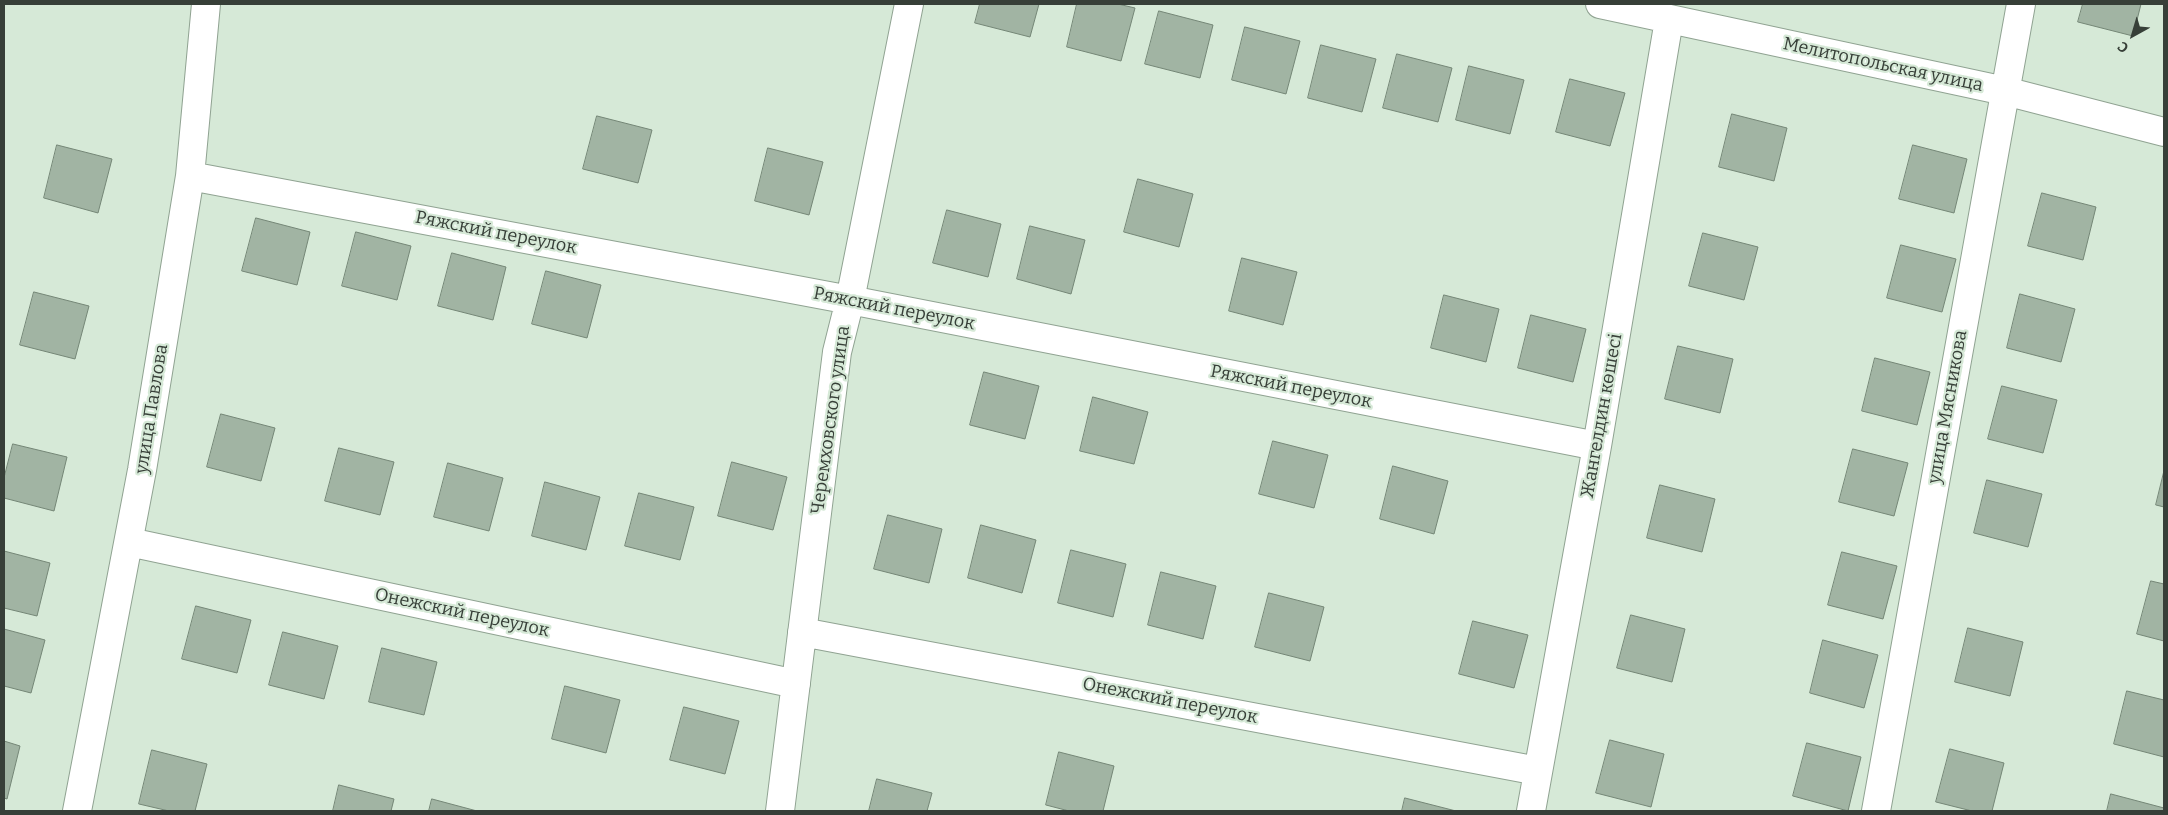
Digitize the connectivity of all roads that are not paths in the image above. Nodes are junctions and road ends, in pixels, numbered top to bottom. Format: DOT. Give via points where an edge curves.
graph roads {
  1 [pos="206,4"];
  2 [pos="909,4"];
  3 [pos="1600,4"];
  4 [pos="2021,4"];
  5 [pos="1669,20"];
  6 [pos="2004,91"];
  7 [pos="2164,132"];
  8 [pos="190,176"];
  9 [pos="850,300"];
  10 [pos="1597,446"];
  11 [pos="129,542"];
  12 [pos="802,632"];
  13 [pos="796,684"];
  14 [pos="1538,771"];
  15 [pos="78,811"];
  16 [pos="780,811"];
  17 [pos="1531,811"];
  18 [pos="1876,811"];
  1 -- 8 [label="street, улица Павлова"];
  2 -- 9 [label="street, Черемховского улица"];
  3 -- 5 [label="street, Мелитопольская улица"];
  4 -- 6 [label="street, улица Мясникова"];
  5 -- 6 [label="street, Мелитопольская улица"];
  5 -- 10 [label="street, Жангелдин көшесі"];
  6 -- 7 [label="street, Мелитопольская улица"];
  6 -- 18 [label="street, улица Мясникова"];
  8 -- 9 [label="street, Ряжский переулок"];
  8 -- 11 [label="street, улица Павлова"];
  9 -- 10 [label="street, Ряжский переулок"];
  9 -- 12 [label="street, Черемховского улица" via="837,352"];
  10 -- 14 [label="street, Жангелдин көшесі"];
  11 -- 13 [label="street, Онежский переулок"];
  11 -- 15 [label="street, улица Павлова"];
  12 -- 13 [label="street, Черемховского улица"];
  12 -- 14 [label="street, Онежский переулок"];
  13 -- 16 [label="street, Черемховского улица"];
  14 -- 17 [label="street, Жангелдин көшесі"];
}
